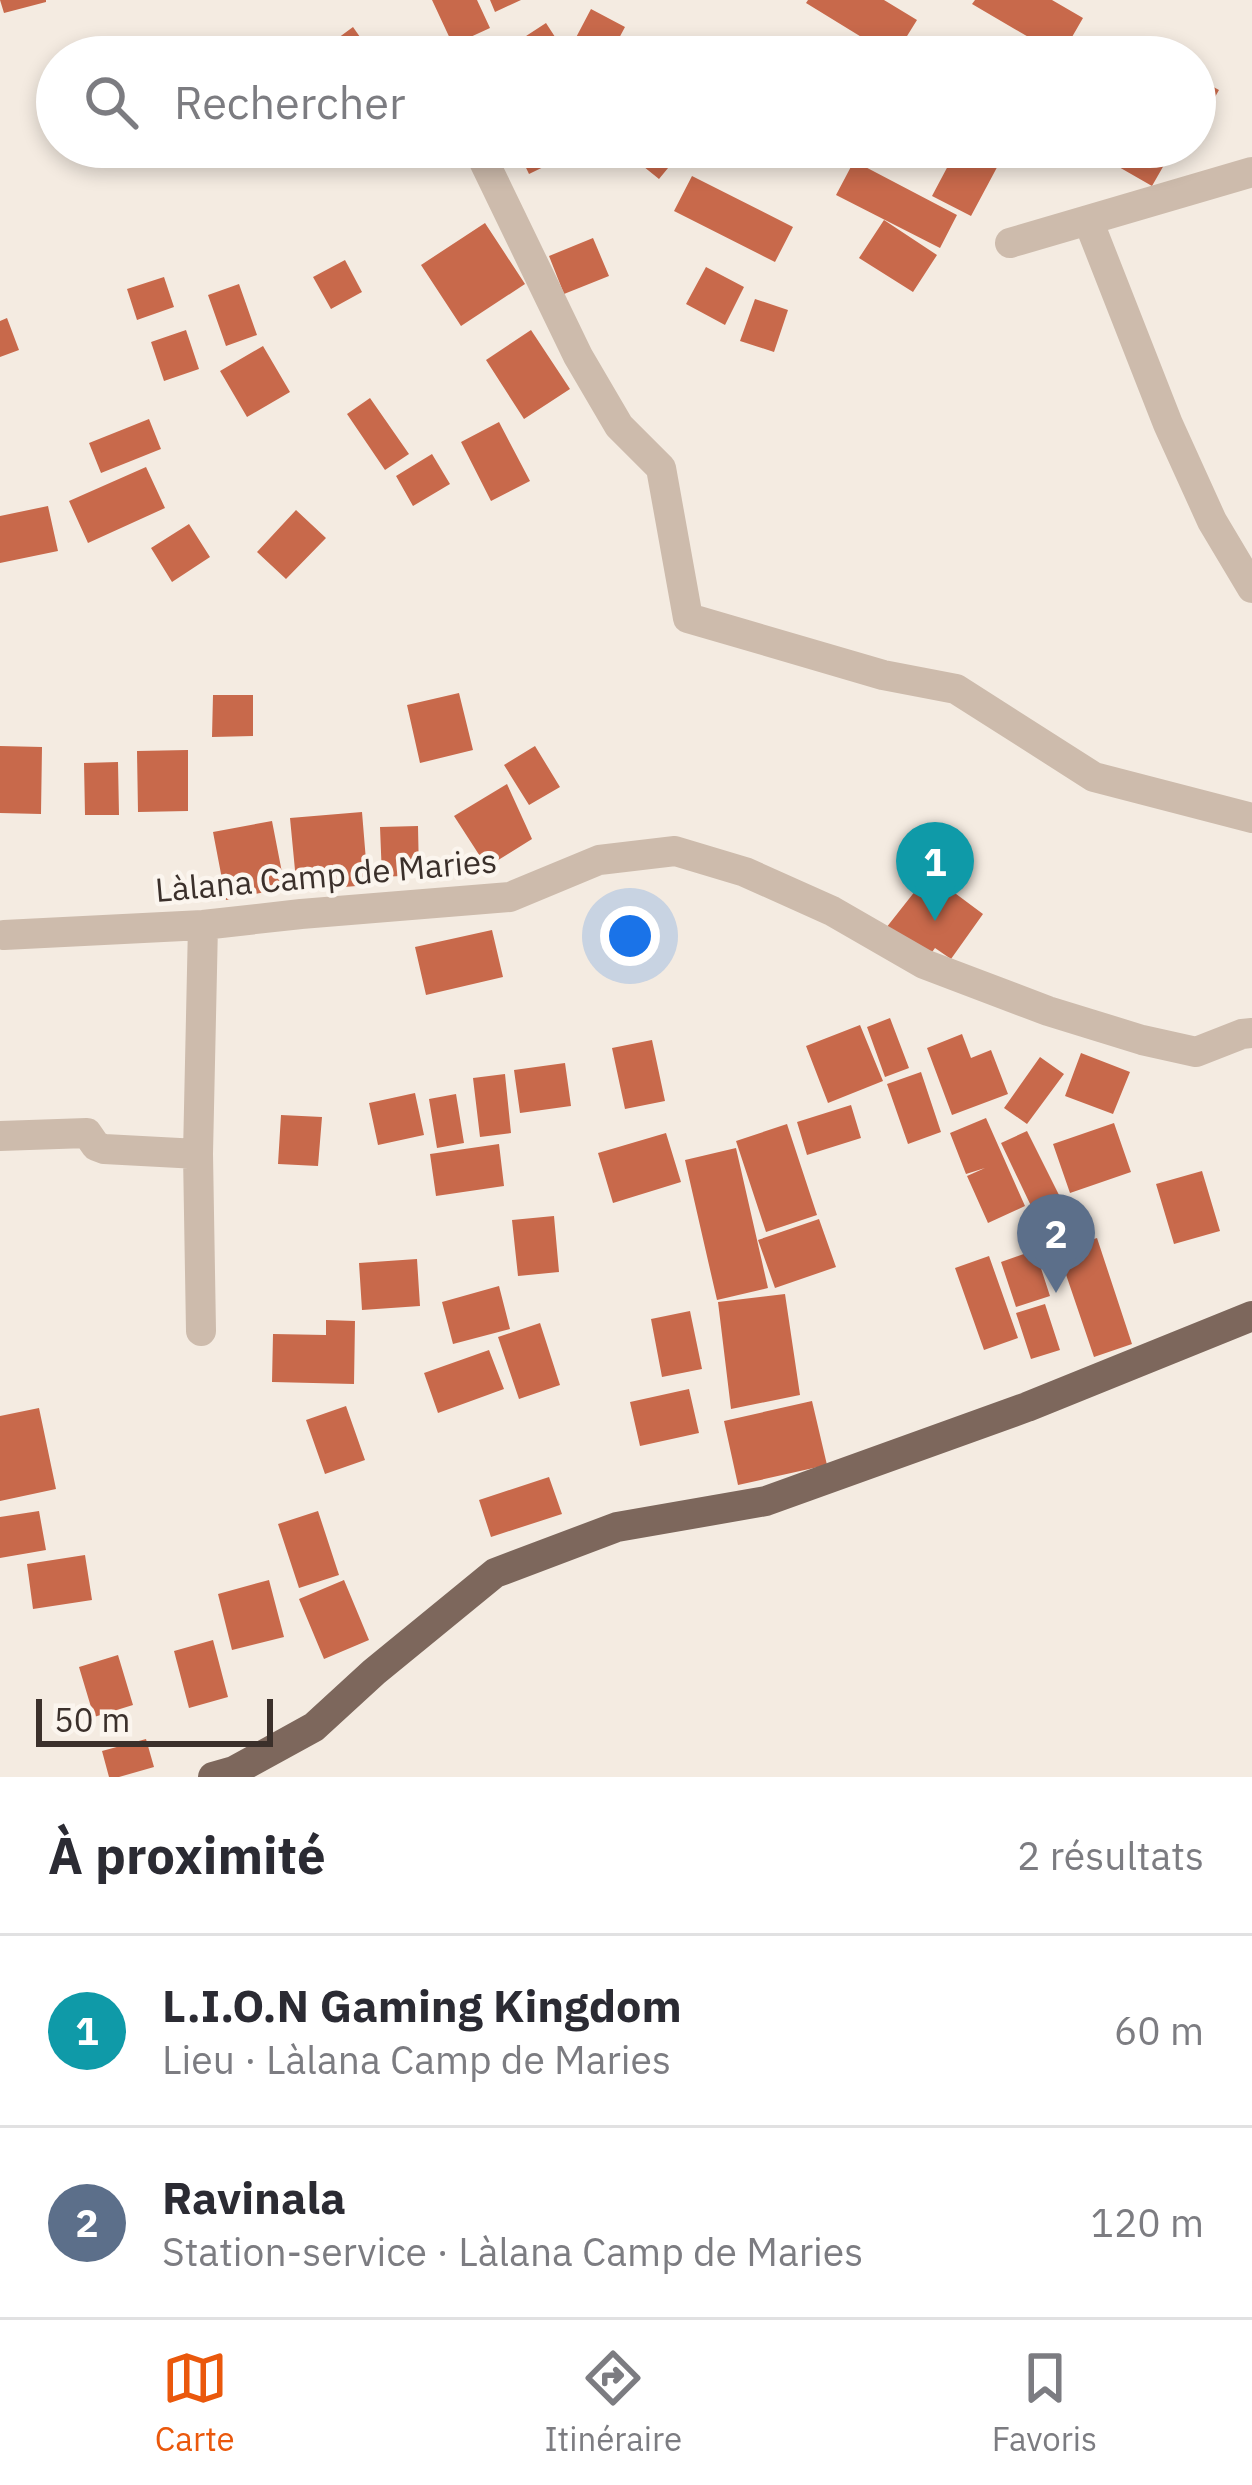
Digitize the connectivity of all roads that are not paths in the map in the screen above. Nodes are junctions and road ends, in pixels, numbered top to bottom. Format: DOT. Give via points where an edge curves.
graph roads {
  1 [pos="487,168"];
  2 [pos="1252,172"];
  3 [pos="1088,220"];
  4 [pos="1010,242"];
  5 [pos="1252,589"];
  6 [pos="1252,818"];
  7 [pos="203,926"];
  8 [pos="4,935"];
  9 [pos="1252,1033"];
  10 [pos="0,1136"];
  11 [pos="198,1154"];
  12 [pos="1252,1316"];
  13 [pos="201,1331"];
  14 [pos="213,1777"];
  1 -- 6 [label="street" via="578,356 619,426 662,468 688,618 956,689 1094,777"];
  2 -- 3 [label="street"];
  3 -- 4 [label="street"];
  3 -- 5 [label="street" via="1168,424"];
  7 -- 8 [label="street, Làlana Camp de Maries"];
  7 -- 9 [label="street, Làlana Camp de Maries" via="510,897 599,860 675,851 745,872 923,964 1048,1012 1196,1052"];
  7 -- 11 [label="street"];
  10 -- 11 [label="street" via="87,1133 104,1149"];
  11 -- 13 [label="street"];
  12 -- 14 [label="main road" via="766,1502 617,1527 495,1573 314,1727"];
}
